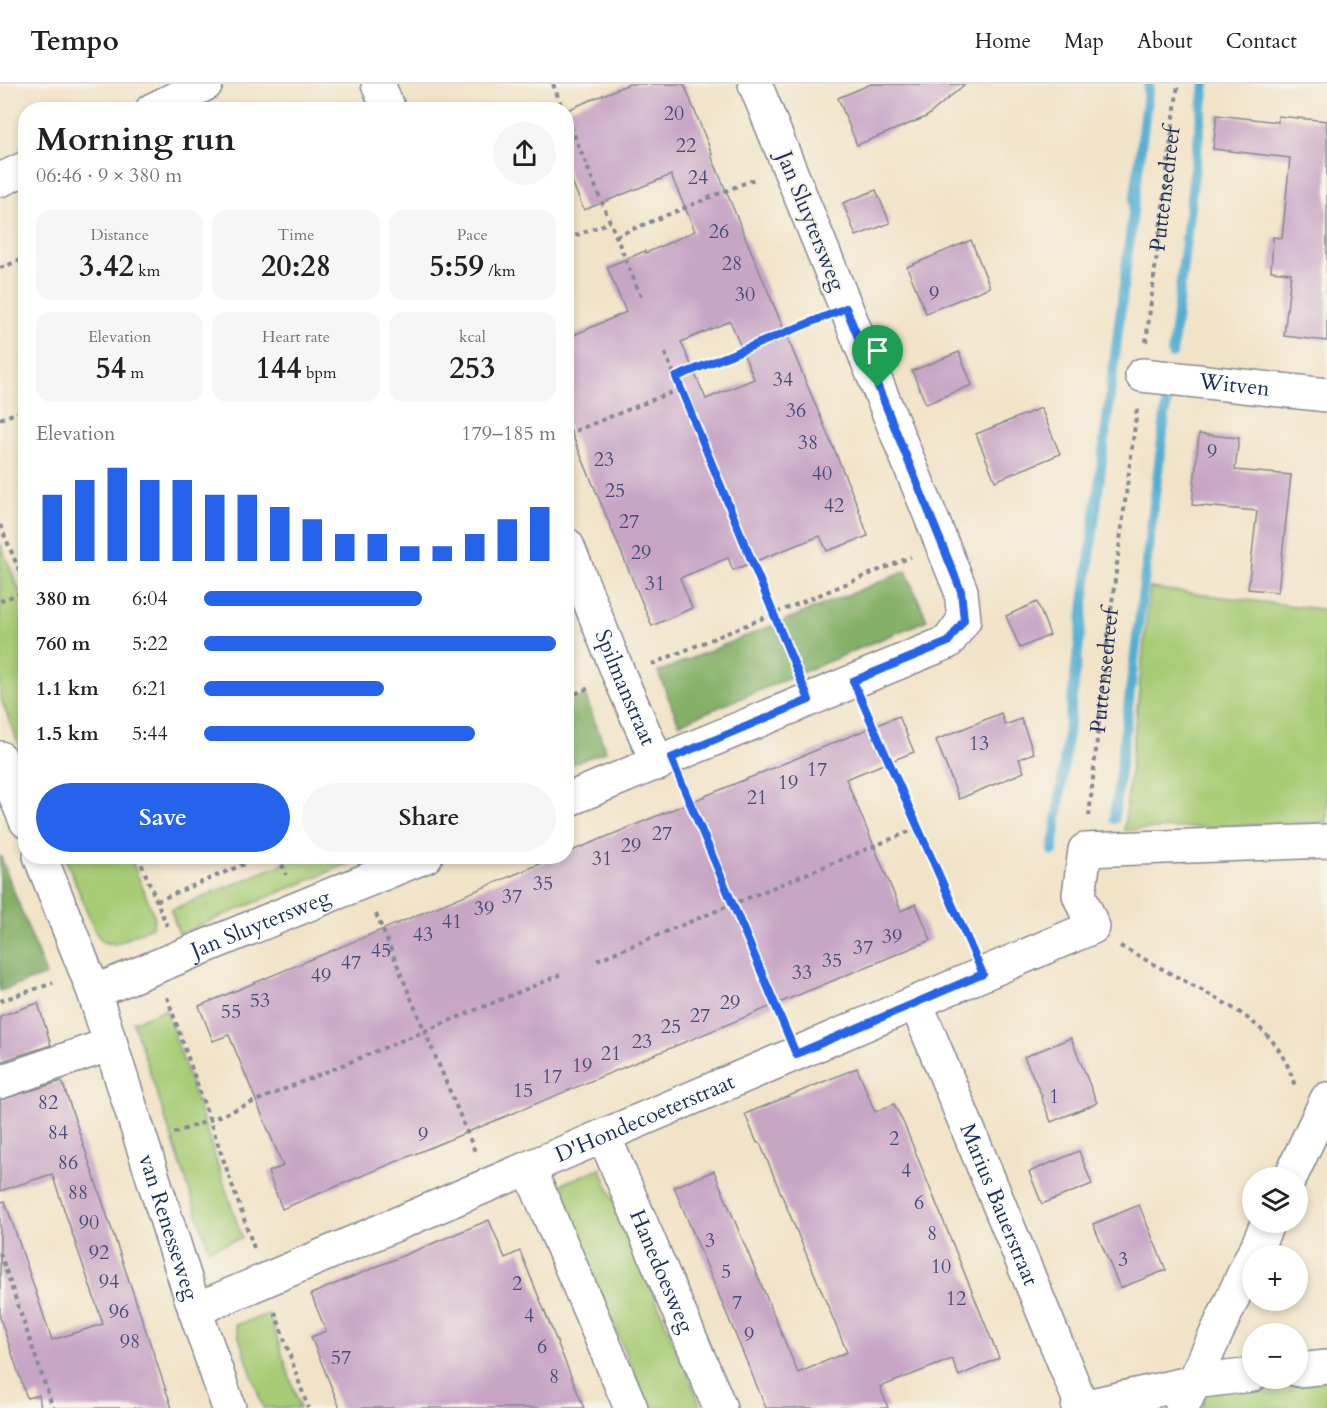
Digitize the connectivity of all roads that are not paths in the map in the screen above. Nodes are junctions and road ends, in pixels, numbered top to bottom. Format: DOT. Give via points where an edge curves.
graph roads {
  1 [pos="206,84"];
  2 [pos="378,84"];
  3 [pos="755,84"];
  4 [pos="169,102"];
  5 [pos="386,102"];
  6 [pos="18,172"];
  7 [pos="0,180"];
  8 [pos="1142,375"];
  9 [pos="1327,395"];
  10 [pos="574,562"];
  11 [pos="0,758"];
  12 [pos="664,761"];
  13 [pos="574,797"];
  14 [pos="18,802"];
  15 [pos="1327,841"];
  16 [pos="43,864"];
  17 [pos="407,864"];
  18 [pos="90,982"];
  19 [pos="916,1003"];
  20 [pos="111,1044"];
  21 [pos="0,1082"];
  22 [pos="1311,1096"];
  23 [pos="604,1136"];
  24 [pos="1293,1167"];
  25 [pos="529,1168"];
  26 [pos="1242,1279"];
  27 [pos="195,1310"];
  28 [pos="1327,1367"];
  29 [pos="1308,1369"];
  30 [pos="1242,1378"];
  31 [pos="1187,1395"];
  32 [pos="1080,1407"];
  33 [pos="229,1408"];
  34 [pos="631,1408"];
  35 [pos="720,1408"];
  1 -- 4 [label="street"];
  2 -- 5 [label="street"];
  3 -- 12 [label="street, Jan Sluytersweg" via="961,591 964,620 948,642"];
  6 -- 7 [label="street"];
  8 -- 9 [label="street, Witven"];
  10 -- 12 [label="street, Spilmanstraat" via="620,677"];
  11 -- 14 [label="street"];
  12 -- 13 [label="street, Jan Sluytersweg"];
  15 -- 19 [label="street, D'Hondecoeterstraat" via="1085,850 1079,895 1094,927"];
  16 -- 18 [label="street, van Renesseweg"];
  17 -- 18 [label="street, Jan Sluytersweg" via="168,962"];
  18 -- 20 [label="street, van Renesseweg"];
  19 -- 23 [label="street, D'Hondecoeterstraat"];
  19 -- 32 [label="street, Marius Bauerstraat"];
  20 -- 21 [label="street"];
  20 -- 27 [label="street, van Renesseweg"];
  22 -- 24 [label="street"];
  23 -- 25 [label="street, D'Hondecoeterstraat"];
  23 -- 35 [label="street, Hanedoesweg"];
  25 -- 27 [label="street, D'Hondecoeterstraat"];
  25 -- 34 [label="street"];
  26 -- 31 [label="street"];
  27 -- 33 [label="street, van Renesseweg"];
  28 -- 29 [label="street"];
  30 -- 31 [label="street"];
  31 -- 32 [label="street"];
}
